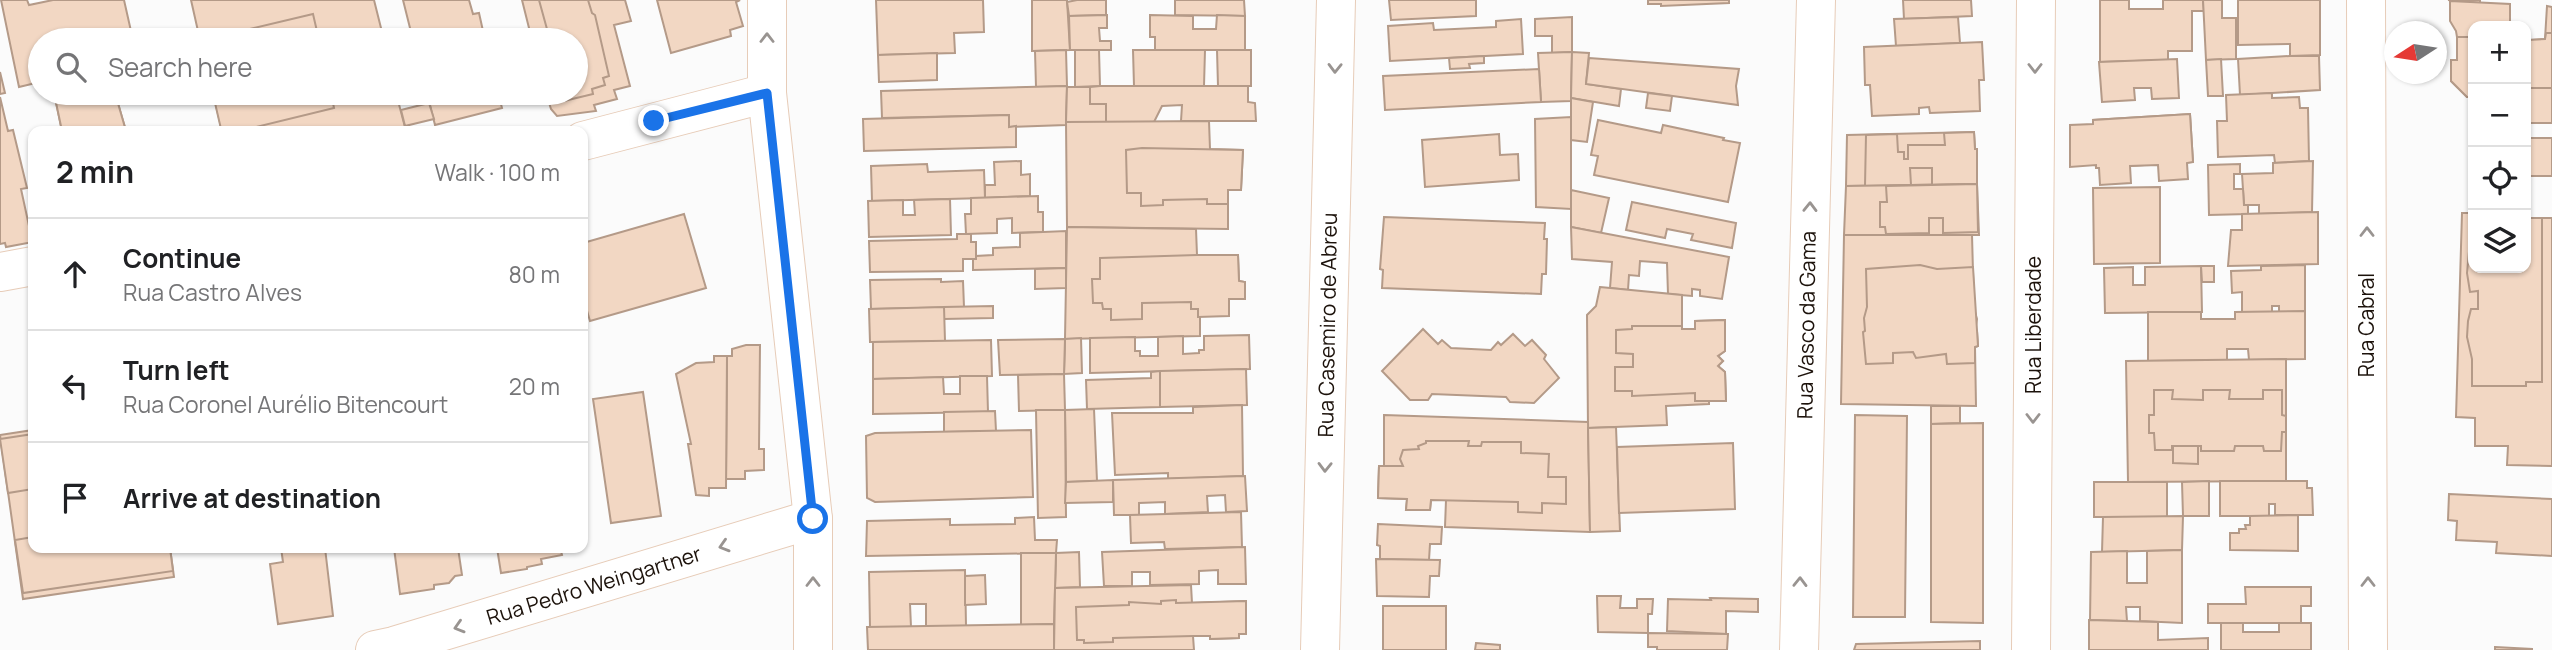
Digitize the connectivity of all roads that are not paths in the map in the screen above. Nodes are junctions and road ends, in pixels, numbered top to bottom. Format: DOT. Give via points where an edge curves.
graph roads {
  1 [pos="767,0"];
  2 [pos="1336,0"];
  3 [pos="1816,0"];
  4 [pos="2036,0"];
  5 [pos="2365,0"];
  6 [pos="767,93"];
  7 [pos="588,140"];
  8 [pos="28,267"];
  9 [pos="0,272"];
  10 [pos="813,519"];
  11 [pos="376,650"];
  12 [pos="813,650"];
  13 [pos="1320,650"];
  14 [pos="1799,650"];
  15 [pos="2031,650"];
  16 [pos="2368,650"];
  6 -- 1 [label="street, one-way"];
  2 -- 13 [label="street, Rua Casemiro de Abreu, one-way"];
  14 -- 3 [label="street, Rua Vasco da Gama, one-way"];
  4 -- 15 [label="street, Rua Liberdade, one-way"];
  16 -- 5 [label="street, Rua Cabral, one-way"];
  6 -- 7 [label="street"];
  6 -- 10 [label="street"];
  8 -- 9 [label="street"];
  10 -- 11 [label="street, Rua Pedro Weingartner, one-way"];
  12 -- 10 [label="street, one-way"];
}
